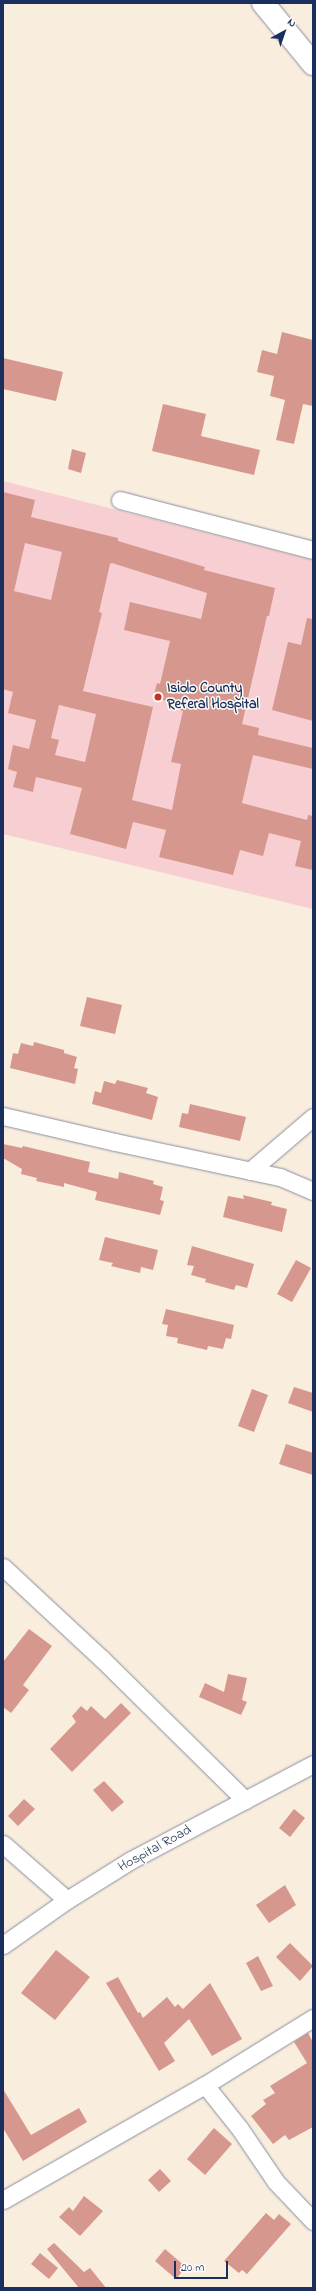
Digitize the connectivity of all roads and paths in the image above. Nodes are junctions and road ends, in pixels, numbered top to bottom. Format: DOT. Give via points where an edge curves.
graph roads {
  1 [pos="263,3"];
  2 [pos="313,64"];
  3 [pos="120,500"];
  4 [pos="313,550"];
  5 [pos="3,1116"];
  6 [pos="313,1117"];
  7 [pos="250,1171"];
  8 [pos="313,1191"];
  9 [pos="3,1567"];
  10 [pos="313,1764"];
  11 [pos="245,1800"];
  12 [pos="3,1844"];
  13 [pos="67,1900"];
  14 [pos="3,1945"];
  15 [pos="313,2018"];
  16 [pos="205,2085"];
  17 [pos="3,2200"];
  18 [pos="313,2221"];
  1 -- 2 [label="highway"];
  3 -- 4 [label="street"];
  5 -- 7 [label="street"];
  6 -- 7 [label="street"];
  7 -- 8 [label="street" via="280,1177"];
  9 -- 11 [label="street" via="102,1659"];
  10 -- 11 [label="street, Hospital Road"];
  11 -- 13 [label="street, Hospital Road" via="131,1860"];
  12 -- 13 [label="street"];
  13 -- 14 [label="street, Hospital Road"];
  15 -- 16 [label="street"];
  16 -- 17 [label="street"];
  16 -- 18 [label="street" via="240,2128 276,2182"];
}
